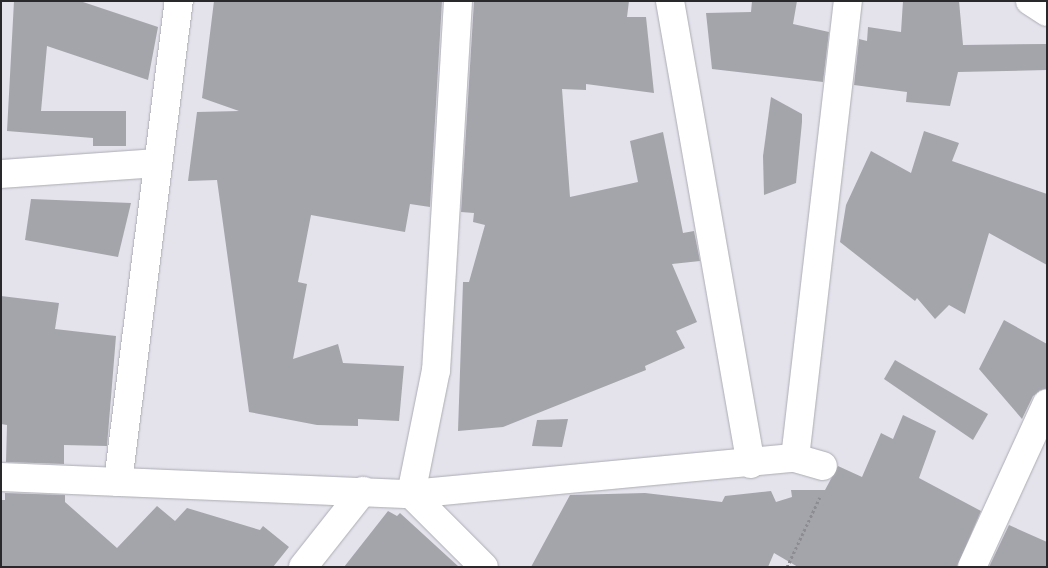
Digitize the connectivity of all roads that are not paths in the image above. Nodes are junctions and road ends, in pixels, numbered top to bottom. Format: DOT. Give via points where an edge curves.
graph roads {
  1 [pos="179,1"];
  2 [pos="458,1"];
  3 [pos="670,1"];
  4 [pos="848,1"];
  5 [pos="1030,1"];
  6 [pos="1047,12"];
  7 [pos="158,163"];
  8 [pos="1,174"];
  9 [pos="1047,403"];
  10 [pos="795,458"];
  11 [pos="751,464"];
  12 [pos="822,466"];
  13 [pos="1,477"];
  14 [pos="118,482"];
  15 [pos="364,491"];
  16 [pos="411,494"];
  17 [pos="303,567"];
  18 [pos="484,567"];
  19 [pos="972,567"];
  1 -- 7 [label="street"];
  2 -- 16 [label="street" via="436,370"];
  3 -- 11 [label="street"];
  4 -- 10 [label="street"];
  5 -- 6 [label="street"];
  7 -- 8 [label="street"];
  7 -- 14 [label="street"];
  9 -- 19 [label="street"];
  10 -- 11 [label="street"];
  10 -- 12 [label="street"];
  11 -- 16 [label="street"];
  13 -- 14 [label="street"];
  14 -- 15 [label="street"];
  15 -- 16 [label="street"];
  15 -- 17 [label="street"];
  16 -- 18 [label="street"];
}
